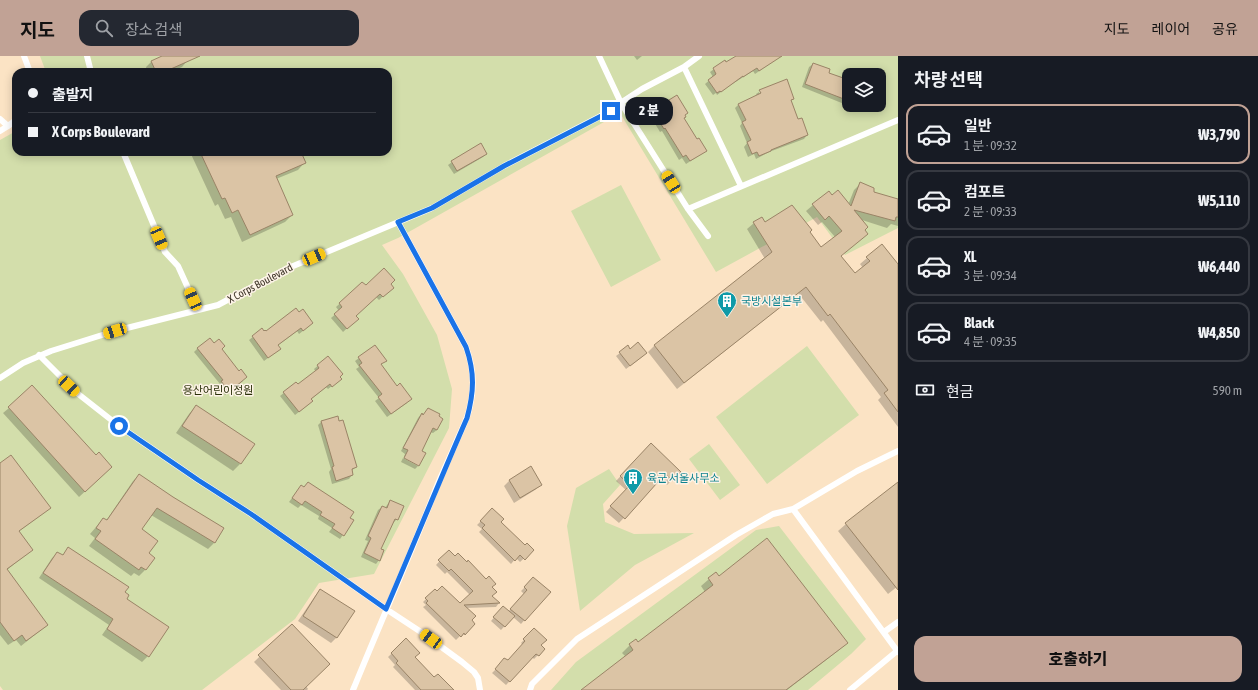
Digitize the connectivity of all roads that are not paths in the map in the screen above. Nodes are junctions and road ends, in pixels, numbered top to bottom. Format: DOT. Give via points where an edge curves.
graph roads {
  1 [pos="24,56"];
  2 [pos="86,56"];
  3 [pos="600,56"];
  4 [pos="699,56"];
  5 [pos="684,67"];
  6 [pos="28,68"];
  7 [pos="89,68"];
  8 [pos="622,103"];
  9 [pos="0,118"];
  10 [pos="898,120"];
  11 [pos="12,123"];
  12 [pos="8,126"];
  13 [pos="0,131"];
  14 [pos="125,156"];
  15 [pos="741,186"];
  16 [pos="688,208"];
  17 [pos="398,222"];
  18 [pos="708,236"];
  19 [pos="198,310"];
  20 [pos="39,355"];
  21 [pos="0,378"];
  22 [pos="898,451"];
  23 [pos="792,509"];
  24 [pos="386,609"];
  25 [pos="898,622"];
  26 [pos="884,632"];
  27 [pos="898,651"];
  28 [pos="353,690"];
  29 [pos="480,690"];
  30 [pos="530,690"];
  31 [pos="850,690"];
  1 -- 6 [label="lane"];
  2 -- 7 [label="lane"];
  3 -- 8 [label="lane"];
  4 -- 5 [label="lane, X Corps Boulevard"];
  5 -- 8 [label="lane, X Corps Boulevard" via="642,89"];
  5 -- 15 [label="lane"];
  8 -- 16 [label="lane"];
  8 -- 17 [label="lane, X Corps Boulevard" via="432,208"];
  9 -- 12 [label="lane"];
  10 -- 15 [label="lane"];
  11 -- 12 [label="lane"];
  12 -- 13 [label="lane"];
  14 -- 19 [label="lane" via="165,252 178,266"];
  15 -- 16 [label="lane"];
  16 -- 18 [label="lane"];
  17 -- 19 [label="lane, X Corps Boulevard" via="286,269 218,305"];
  17 -- 24 [label="lane" via="466,347 474,381 467,418"];
  19 -- 20 [label="lane, X Corps Boulevard" via="115,331"];
  20 -- 21 [label="lane, X Corps Boulevard"];
  20 -- 24 [label="lane" via="95,408"];
  22 -- 23 [label="lane" via="857,471"];
  23 -- 26 [label="lane"];
  23 -- 30 [label="lane" via="773,514 736,535 577,639 532,684"];
  24 -- 28 [label="lane"];
  24 -- 29 [label="lane" via="474,672"];
  25 -- 26 [label="lane"];
  26 -- 27 [label="lane"];
  27 -- 31 [label="lane"];
}
